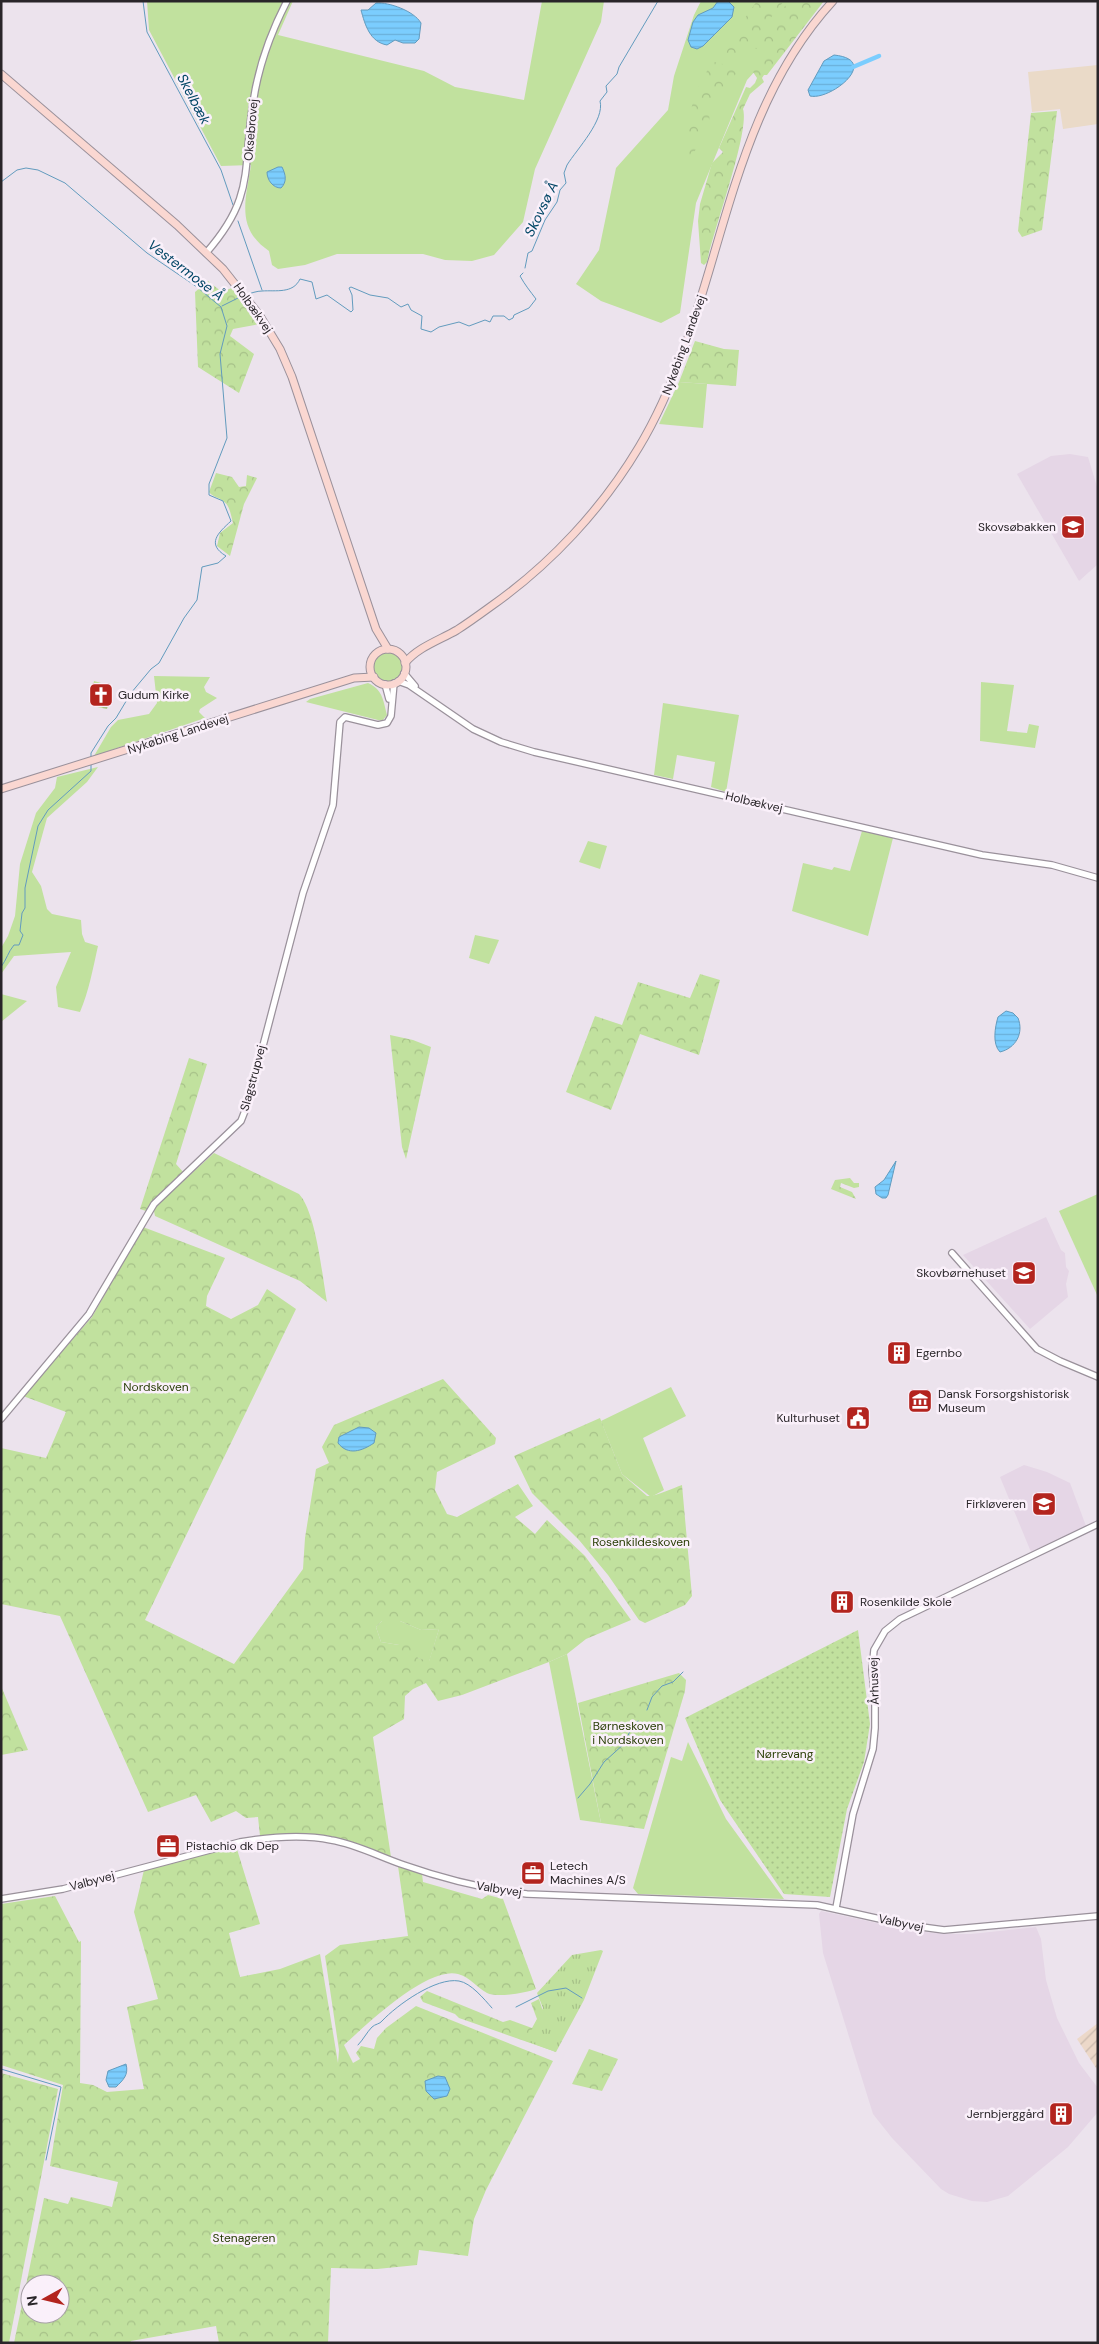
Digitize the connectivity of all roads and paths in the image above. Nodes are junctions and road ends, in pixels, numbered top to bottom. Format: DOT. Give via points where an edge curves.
graph roads {
  1 [pos="287,1"];
  2 [pos="833,1"];
  3 [pos="1,74"];
  4 [pos="206,252"];
  5 [pos="376,629"];
  6 [pos="425,647"];
  7 [pos="388,649"];
  8 [pos="378,652"];
  9 [pos="401,655"];
  10 [pos="405,663"];
  11 [pos="370,668"];
  12 [pos="404,673"];
  13 [pos="374,677"];
  14 [pos="354,678"];
  15 [pos="396,682"];
  16 [pos="385,684"];
  17 [pos="423,695"];
  18 [pos="391,713"];
  19 [pos="1,790"];
  20 [pos="1098,878"];
  21 [pos="952,1253"];
  22 [pos="1098,1377"];
  23 [pos="1,1419"];
  24 [pos="1098,1524"];
  25 [pos="1,1899"];
  26 [pos="836,1908"];
  27 [pos="1098,1916"];
  1 -- 4 [label="street, Oksebrovej" via="272,33 255,91 245,185 230,222"];
  2 -- 6 [label="main road, Nykøbing Landevej" via="789,58 754,127 682,357 667,395 639,448 597,507 554,554 500,600"];
  3 -- 4 [label="main road, Holbækvej"];
  4 -- 5 [label="main road, Holbækvej" via="246,295 273,337 292,377"];
  5 -- 7 [label="main road, Holbækvej"];
  5 -- 8 [label="main road, Holbækvej"];
  6 -- 9 [label="main road, Nykøbing Landevej"];
  6 -- 10 [label="main road, Nykøbing Landevej"];
  7 -- 8 [label="main road"];
  7 -- 9 [label="main road"];
  8 -- 11 [label="main road"];
  9 -- 10 [label="main road"];
  10 -- 12 [label="main road"];
  11 -- 13 [label="main road"];
  11 -- 14 [label="main road, Nykøbing Landevej"];
  12 -- 15 [label="main road"];
  12 -- 17 [label="street, Holbækvej"];
  13 -- 14 [label="main road, Nykøbing Landevej"];
  13 -- 16 [label="main road"];
  14 -- 19 [label="main road, Nykøbing Landevej"];
  15 -- 16 [label="main road"];
  15 -- 17 [label="street, Holbækvej"];
  15 -- 18 [label="street"];
  16 -- 18 [label="street"];
  17 -- 20 [label="street, Holbækvej" via="473,729 534,752 982,855 1052,865"];
  18 -- 23 [label="street, Slagstrupvej" via="388,721 381,725 348,717 340,722 333,805 303,893 241,1121 154,1204 89,1314"];
  21 -- 22 [label="street" via="1037,1349"];
  24 -- 26 [label="street, Århusvej" via="900,1619 878,1640 872,1660 875,1702 873,1750 853,1814"];
  25 -- 26 [label="street, Valbyvej" via="63,1889 240,1842 308,1837 346,1843 437,1877 499,1891"];
  26 -- 27 [label="street, Valbyvej" via="944,1930"];
}
